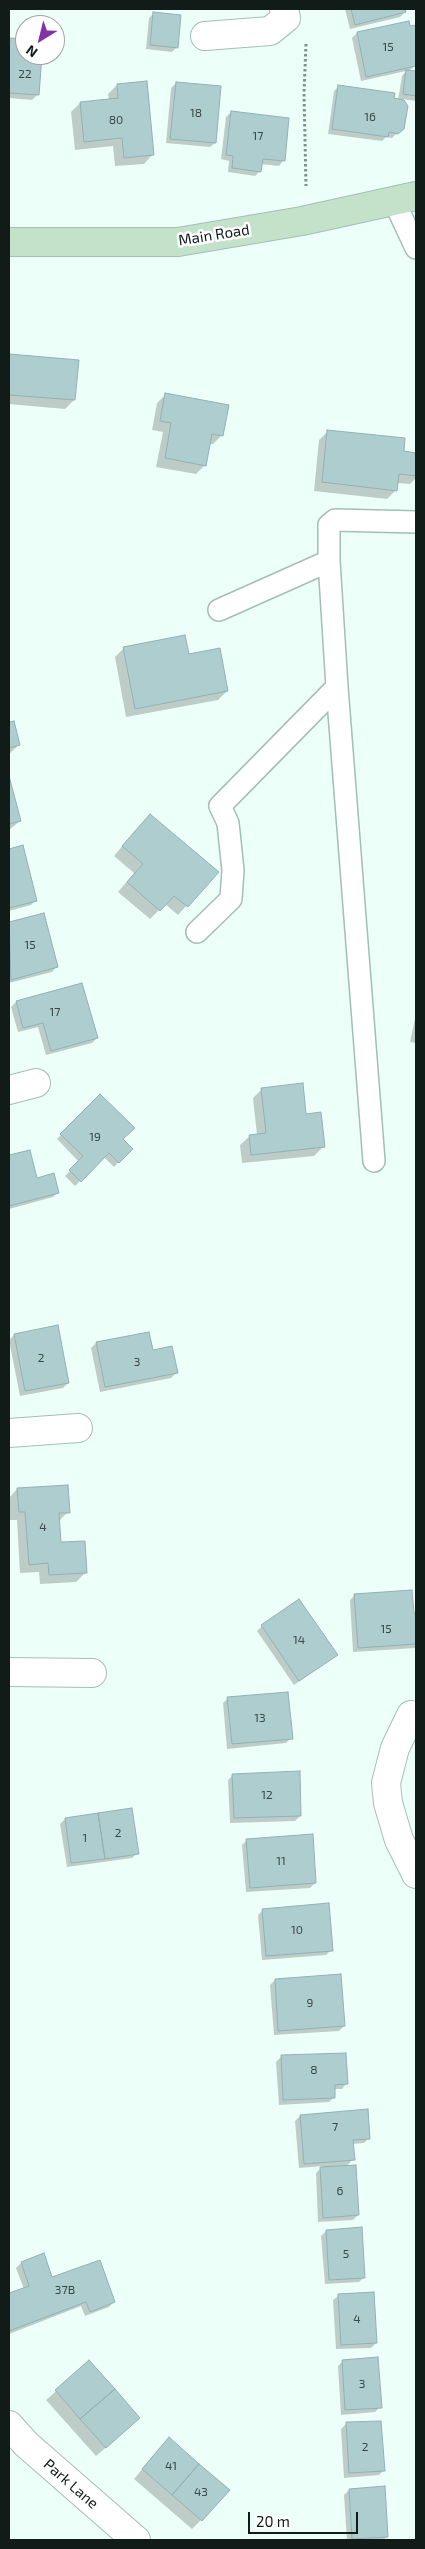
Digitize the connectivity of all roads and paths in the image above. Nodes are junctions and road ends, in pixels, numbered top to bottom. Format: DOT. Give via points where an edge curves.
graph roads {
  1 [pos="285,14"];
  2 [pos="205,36"];
  3 [pos="306,189"];
  4 [pos="405,198"];
  5 [pos="9,242"];
  6 [pos="416,248"];
  7 [pos="416,522"];
  8 [pos="329,560"];
  9 [pos="219,610"];
  10 [pos="337,687"];
  11 [pos="197,932"];
  12 [pos="36,1083"];
  13 [pos="9,1090"];
  14 [pos="374,1161"];
  15 [pos="78,1428"];
  16 [pos="9,1432"];
  17 [pos="9,1672"];
  18 [pos="92,1673"];
  19 [pos="412,1715"];
  20 [pos="416,1874"];
  21 [pos="9,2425"];
  22 [pos="136,2540"];
  1 -- 2 [label="street" via="270,31"];
  1 -- 3 [label="path" via="306,16"];
  4 -- 5 [label="main road, Main Road" via="302,221 178,242"];
  4 -- 6 [label="lane"];
  7 -- 8 [label="lane" via="335,520 329,525"];
  8 -- 9 [label="lane"];
  8 -- 10 [label="lane"];
  10 -- 11 [label="lane" via="220,806 228,824 233,870 231,899"];
  10 -- 14 [label="lane"];
  12 -- 13 [label="street"];
  15 -- 16 [label="street"];
  17 -- 18 [label="street"];
  19 -- 20 [label="street" via="395,1748 386,1783 399,1840"];
  21 -- 22 [label="street, Park Lane" via="26,2444"];
}
